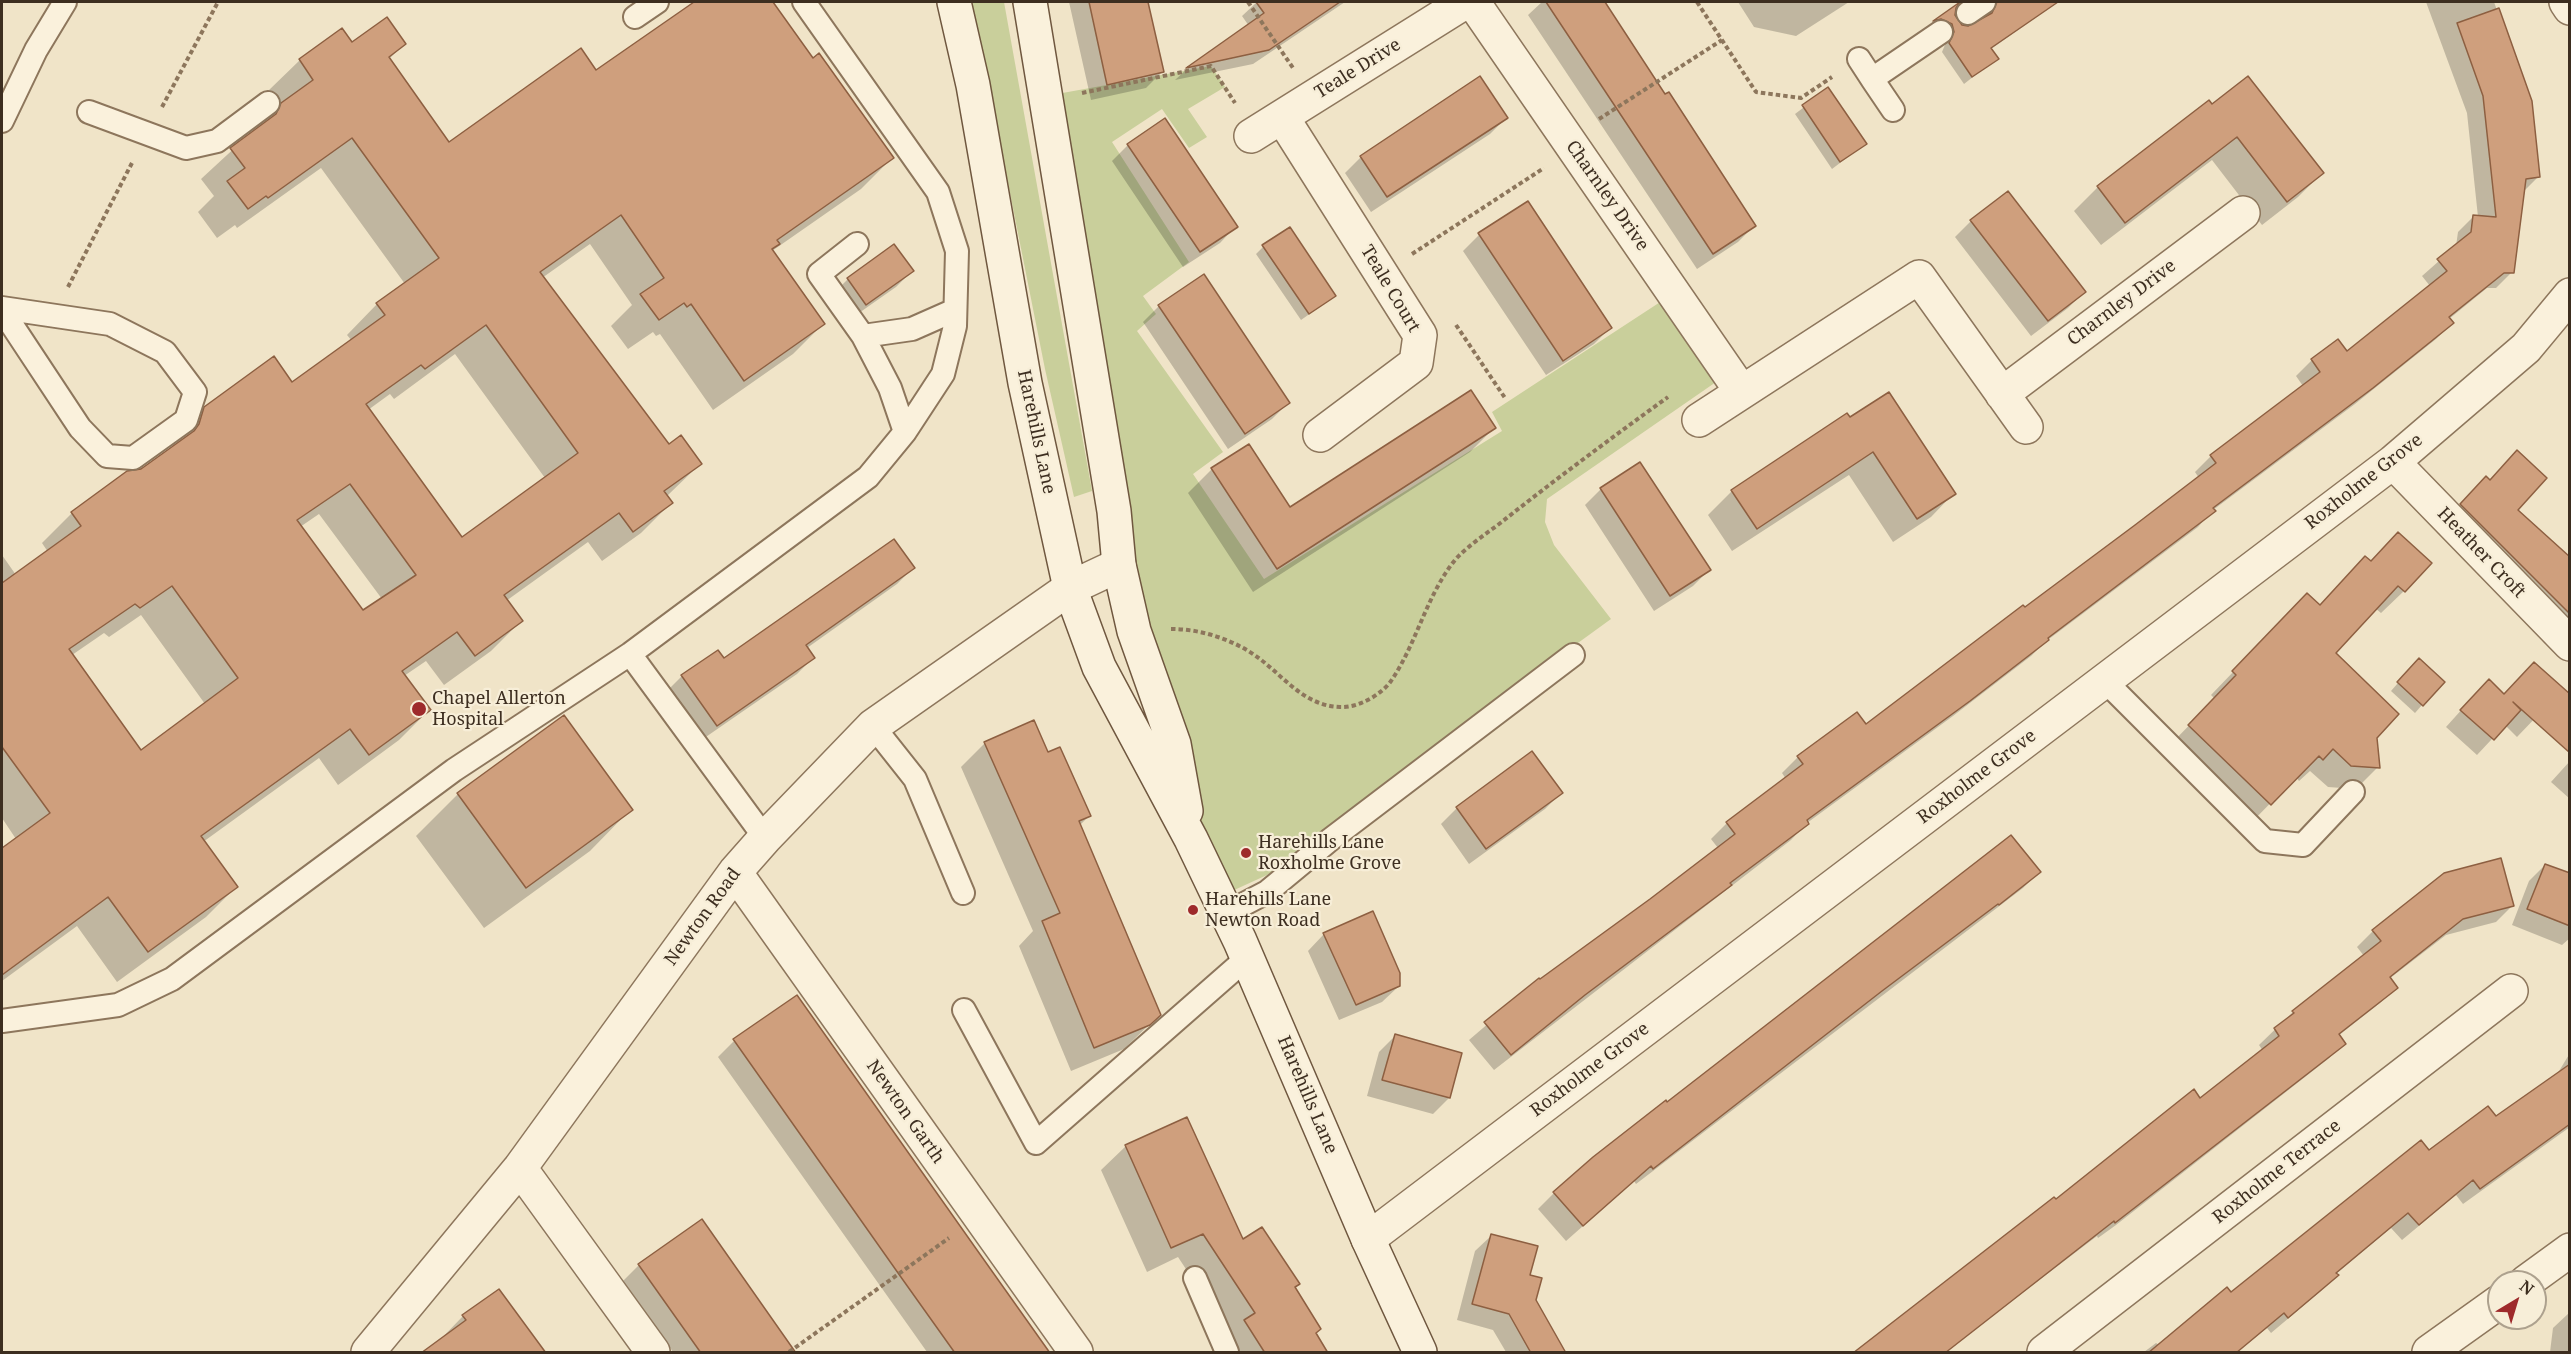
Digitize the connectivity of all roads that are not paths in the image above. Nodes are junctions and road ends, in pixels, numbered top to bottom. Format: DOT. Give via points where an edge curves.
graph roads {
  1 [pos="64,2"];
  2 [pos="657,2"];
  3 [pos="804,2"];
  4 [pos="954,2"];
  5 [pos="1030,2"];
  6 [pos="1465,2"];
  7 [pos="1473,2"];
  8 [pos="2566,2"];
  9 [pos="2570,8"];
  10 [pos="635,18"];
  11 [pos="1941,32"];
  12 [pos="1859,58"];
  13 [pos="1872,79"];
  14 [pos="268,103"];
  15 [pos="1893,110"];
  16 [pos="89,112"];
  17 [pos="2,121"];
  18 [pos="1263,129"];
  19 [pos="2242,213"];
  20 [pos="857,244"];
  21 [pos="2570,295"];
  22 [pos="2,309"];
  23 [pos="955,310"];
  24 [pos="863,336"];
  25 [pos="1741,391"];
  26 [pos="2002,394"];
  27 [pos="1699,420"];
  28 [pos="2026,427"];
  29 [pos="905,432"];
  30 [pos="1320,435"];
  31 [pos="2393,462"];
  32 [pos="1119,565"];
  33 [pos="1070,588"];
  34 [pos="2570,644"];
  35 [pos="630,654"];
  36 [pos="1573,655"];
  37 [pos="2104,680"];
  38 [pos="873,726"];
  39 [pos="2353,792"];
  40 [pos="765,838"];
  41 [pos="1191,839"];
  42 [pos="735,872"];
  43 [pos="963,893"];
  44 [pos="1227,913"];
  45 [pos="1247,958"];
  46 [pos="2511,991"];
  47 [pos="964,1010"];
  48 [pos="2,1021"];
  49 [pos="520,1168"];
  50 [pos="1368,1239"];
  51 [pos="2570,1250"];
  52 [pos="2542,1270"];
  53 [pos="1194,1278"];
  54 [pos="2487,1311"];
  55 [pos="2429,1352"];
  56 [pos="368,1353"];
  57 [pos="653,1353"];
  58 [pos="1076,1353"];
  59 [pos="1227,1353"];
  60 [pos="1420,1353"];
  61 [pos="2044,1353"];
  1 -- 17 [label="lane"];
  2 -- 10 [label="lane"];
  3 -- 23 [label="lane" via="938,192 957,251"];
  4 -- 33 [label="street, Harehills Lane" via="973,86 1025,383"];
  5 -- 32 [label="street, Harehills Lane" via="1112,500"];
  6 -- 18 [label="street, Teale Drive"];
  7 -- 25 [label="street, Charnley Drive"];
  8 -- 9 [label="street"];
  11 -- 13 [label="lane"];
  12 -- 13 [label="lane"];
  13 -- 15 [label="lane"];
  14 -- 16 [label="lane" via="217,141 186,148"];
  18 -- 30 [label="street, Teale Court" via="1420,335 1416,363"];
  19 -- 26 [label="street, Charnley Drive"];
  20 -- 24 [label="lane" via="819,274"];
  21 -- 31 [label="street, Roxholme Grove" via="2526,348"];
  22 -- 22 [label="lane" via="110,324 165,352 195,392 186,420 133,458 107,456 80,428"];
  23 -- 24 [label="lane" via="912,329"];
  23 -- 29 [label="lane" via="943,374"];
  24 -- 29 [label="lane" via="890,388"];
  25 -- 26 [label="street" via="1919,278"];
  25 -- 27 [label="street"];
  26 -- 28 [label="street"];
  29 -- 35 [label="lane" via="868,477"];
  31 -- 34 [label="street, Heather Croft"];
  31 -- 37 [label="street, Roxholme Grove"];
  32 -- 33 [label="street, Newton Road"];
  32 -- 41 [label="street, Harehills Lane" via="1134,631 1174,744"];
  33 -- 38 [label="street, Newton Road"];
  33 -- 41 [label="street, Harehills Lane" via="1099,667"];
  35 -- 40 [label="lane"];
  35 -- 48 [label="lane" via="454,770 172,979 118,1005"];
  36 -- 44 [label="lane" via="1267,892"];
  37 -- 39 [label="lane" via="2265,841 2303,845"];
  37 -- 50 [label="street, Roxholme Grove"];
  38 -- 40 [label="street, Newton Road"];
  38 -- 43 [label="lane" via="915,779"];
  40 -- 42 [label="street, Newton Road"];
  41 -- 44 [label="street, Harehills Lane"];
  42 -- 49 [label="street, Newton Road"];
  42 -- 58 [label="street, Newton Garth"];
  44 -- 45 [label="street, Harehills Lane"];
  45 -- 47 [label="lane" via="1036,1143"];
  45 -- 50 [label="street, Harehills Lane"];
  46 -- 61 [label="street, Roxholme Terrace"];
  49 -- 56 [label="street, Newton Road"];
  49 -- 57 [label="street"];
  50 -- 60 [label="street, Harehills Lane"];
  51 -- 52 [label="street"];
  53 -- 59 [label="lane"];
  54 -- 55 [label="street"];
}
